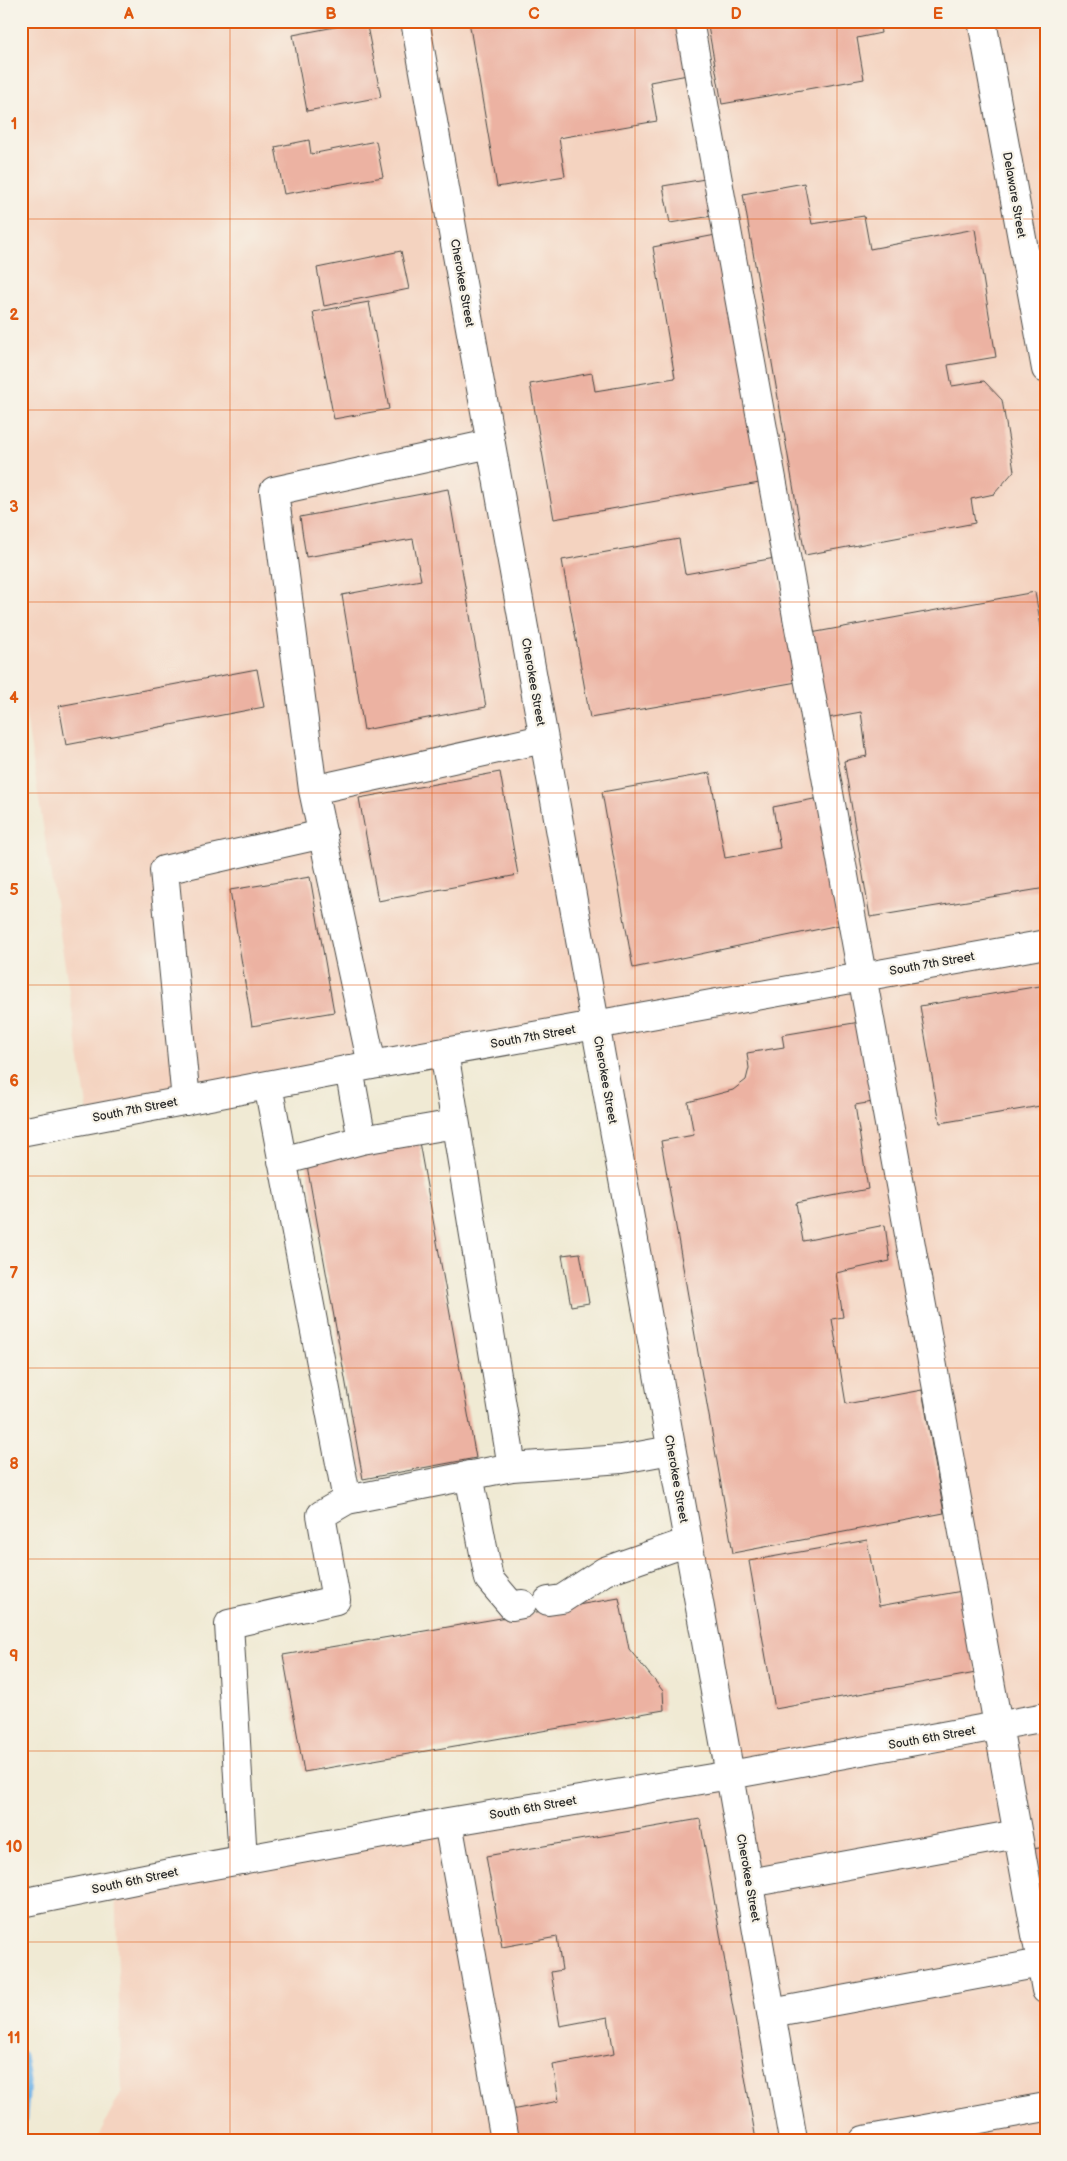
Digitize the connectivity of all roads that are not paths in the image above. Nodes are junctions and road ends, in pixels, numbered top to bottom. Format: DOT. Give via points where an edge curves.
graph roads {
  1 [pos="415,21"];
  2 [pos="689,21"];
  3 [pos="982,21"];
  4 [pos="1046,369"];
  5 [pos="490,444"];
  6 [pos="543,739"];
  7 [pos="313,790"];
  8 [pos="323,834"];
  9 [pos="1046,944"];
  10 [pos="863,976"];
  11 [pos="595,1026"];
  12 [pos="444,1052"];
  13 [pos="360,1067"];
  14 [pos="268,1085"];
  15 [pos="186,1101"];
  16 [pos="456,1124"];
  17 [pos="21,1132"];
  18 [pos="362,1140"];
  19 [pos="282,1162"];
  20 [pos="671,1450"];
  21 [pos="512,1467"];
  22 [pos="469,1475"];
  23 [pos="347,1500"];
  24 [pos="688,1542"];
  25 [pos="1046,1717"];
  26 [pos="998,1726"];
  27 [pos="730,1775"];
  28 [pos="448,1822"];
  29 [pos="1018,1834"];
  30 [pos="243,1860"];
  31 [pos="748,1883"];
  32 [pos="21,1903"];
  33 [pos="1041,1963"];
  34 [pos="1046,1990"];
  35 [pos="771,2013"];
  36 [pos="1046,2107"];
  37 [pos="505,2140"];
  38 [pos="794,2140"];
  39 [pos="864,2140"];
  1 -- 5 [label="street, Cherokee Street"];
  2 -- 10 [label="street"];
  3 -- 4 [label="street, Delaware Street"];
  5 -- 6 [label="street, Cherokee Street"];
  5 -- 7 [label="street" via="274,491"];
  6 -- 7 [label="street"];
  6 -- 11 [label="street, Cherokee Street"];
  7 -- 8 [label="street"];
  8 -- 13 [label="street"];
  8 -- 15 [label="street" via="164,870"];
  9 -- 10 [label="street, South 7th Street"];
  10 -- 11 [label="street, South 7th Street"];
  10 -- 26 [label="street"];
  11 -- 12 [label="street, South 7th Street"];
  11 -- 20 [label="street, Cherokee Street"];
  12 -- 13 [label="street, South 7th Street"];
  12 -- 16 [label="street"];
  13 -- 14 [label="street, South 7th Street"];
  13 -- 18 [label="street"];
  14 -- 15 [label="street, South 7th Street"];
  14 -- 19 [label="street"];
  15 -- 17 [label="street, South 7th Street"];
  16 -- 18 [label="street"];
  16 -- 21 [label="street"];
  18 -- 19 [label="street"];
  19 -- 23 [label="street"];
  20 -- 21 [label="street" via="622,1458"];
  20 -- 24 [label="street, Cherokee Street"];
  21 -- 22 [label="street"];
  22 -- 23 [label="street"];
  22 -- 24 [label="street" via="489,1580 512,1606 562,1599 605,1571"];
  23 -- 30 [label="street" via="321,1515 336,1600 229,1624"];
  24 -- 27 [label="street, Cherokee Street"];
  25 -- 26 [label="street, South 6th Street"];
  26 -- 27 [label="street, South 6th Street"];
  26 -- 29 [label="street"];
  27 -- 28 [label="street, South 6th Street"];
  27 -- 31 [label="street, Cherokee Street"];
  28 -- 30 [label="street, South 6th Street"];
  28 -- 37 [label="street"];
  29 -- 31 [label="street"];
  29 -- 33 [label="street"];
  30 -- 32 [label="street, South 6th Street"];
  31 -- 35 [label="street, Cherokee Street"];
  33 -- 34 [label="street"];
  33 -- 35 [label="street"];
  35 -- 38 [label="street, Cherokee Street"];
  36 -- 39 [label="street"];
}
